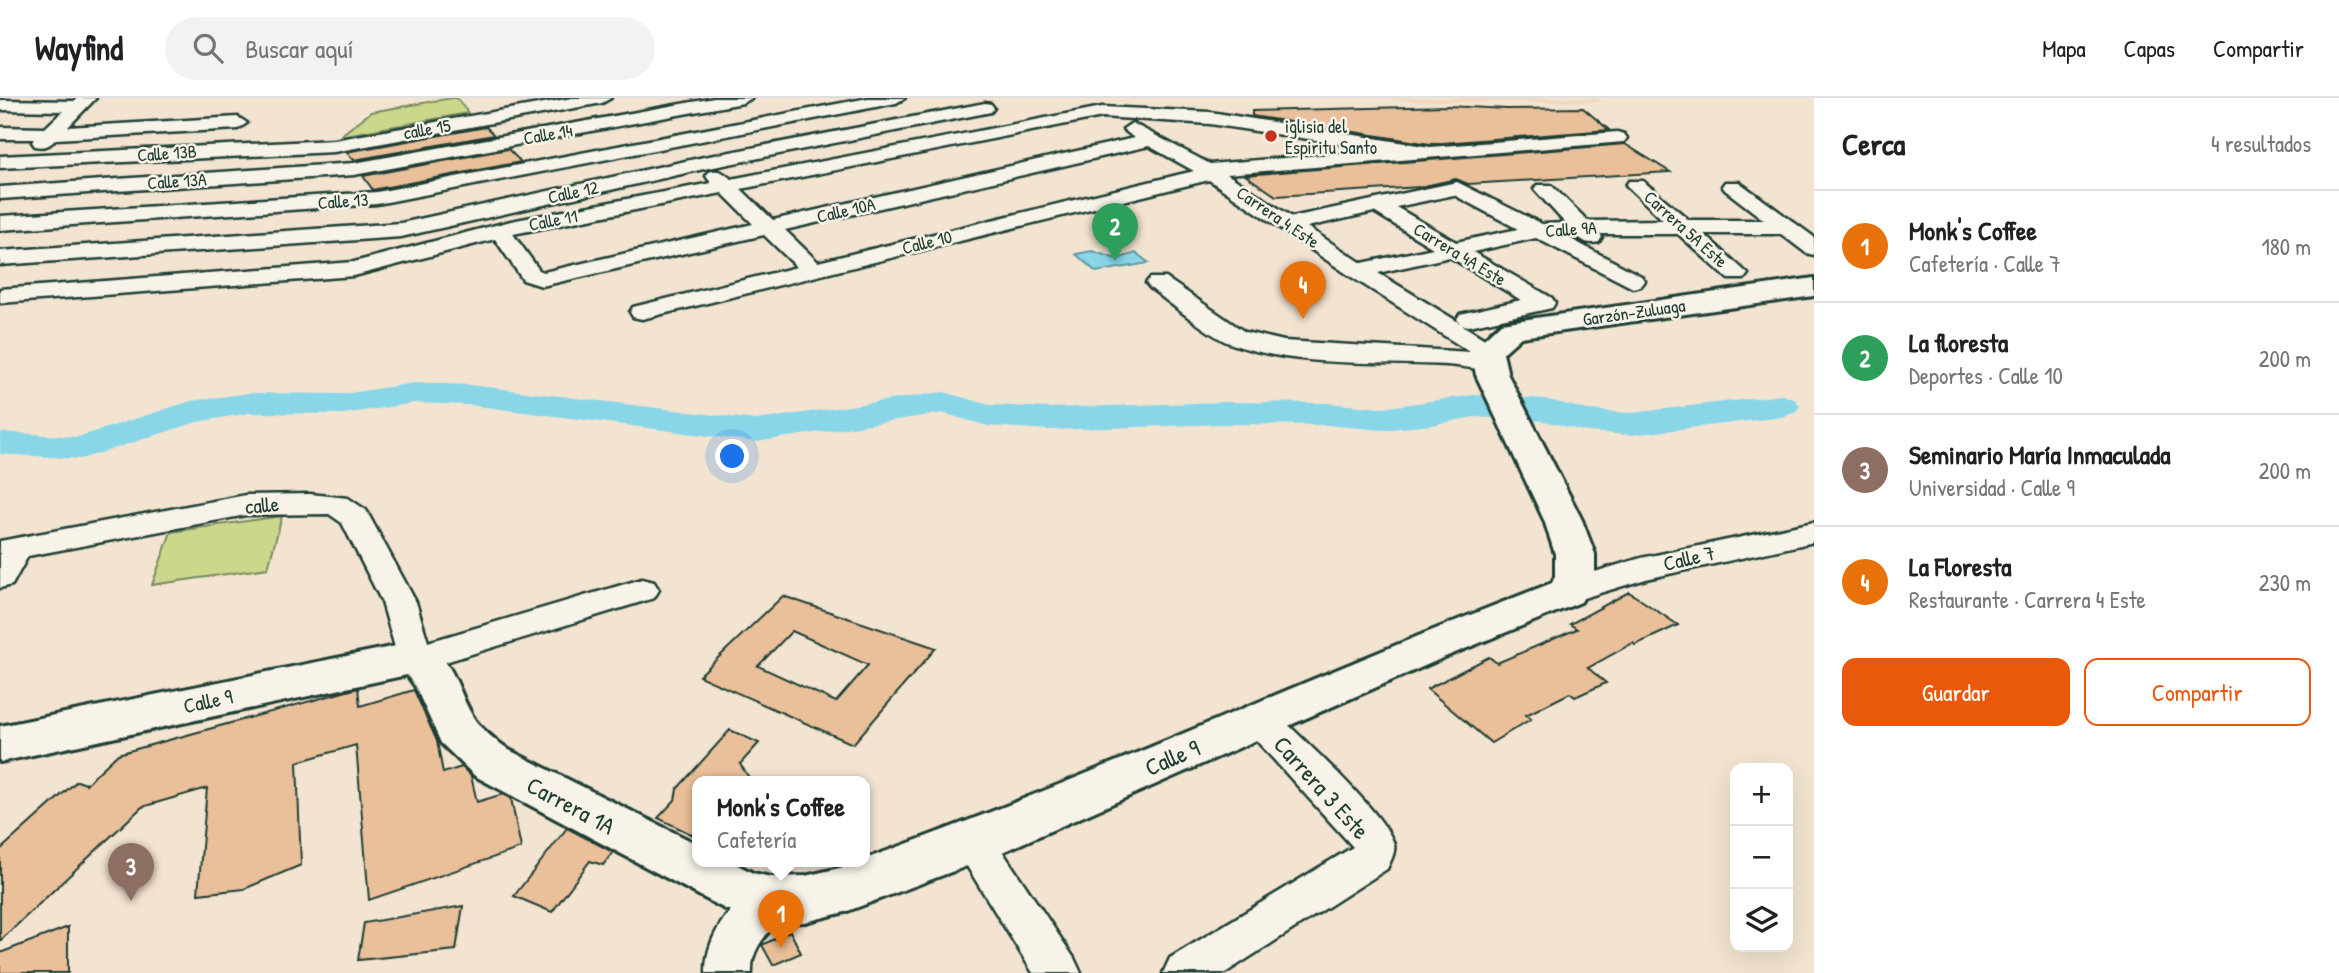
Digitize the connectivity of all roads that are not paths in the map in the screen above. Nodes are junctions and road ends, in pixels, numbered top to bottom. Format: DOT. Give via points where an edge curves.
graph roads {
  1 [pos="602,98"];
  2 [pos="644,98"];
  3 [pos="743,98"];
  4 [pos="896,98"];
  5 [pos="1078,98"];
  6 [pos="1215,98"];
  7 [pos="858,101"];
  8 [pos="82,102"];
  9 [pos="0,105"];
  10 [pos="985,108"];
  11 [pos="1102,112"];
  12 [pos="657,114"];
  13 [pos="477,115"];
  14 [pos="1210,118"];
  15 [pos="892,126"];
  16 [pos="0,133"];
  17 [pos="50,134"];
  18 [pos="1617,138"];
  19 [pos="681,139"];
  20 [pos="1151,141"];
  21 [pos="503,142"];
  22 [pos="334,146"];
  23 [pos="921,147"];
  24 [pos="215,150"];
  25 [pos="1429,152"];
  26 [pos="1213,161"];
  27 [pos="0,162"];
  28 [pos="20,162"];
  29 [pos="704,163"];
  30 [pos="354,169"];
  31 [pos="530,169"];
  32 [pos="190,180"];
  33 [pos="971,181"];
  34 [pos="0,182"];
  35 [pos="1636,185"];
  36 [pos="1732,186"];
  37 [pos="726,187"];
  38 [pos="1544,189"];
  39 [pos="0,193"];
  40 [pos="557,196"];
  41 [pos="377,198"];
  42 [pos="1377,205"];
  43 [pos="169,212"];
  44 [pos="576,215"];
  45 [pos="1025,219"];
  46 [pos="0,223"];
  47 [pos="1289,224"];
  48 [pos="769,227"];
  49 [pos="1684,227"];
  50 [pos="1787,228"];
  51 [pos="1583,229"];
  52 [pos="401,230"];
  53 [pos="500,231"];
  54 [pos="1539,231"];
  55 [pos="145,248"];
  56 [pos="1814,248"];
  57 [pos="416,251"];
  58 [pos="1454,251"];
  59 [pos="0,258"];
  60 [pos="813,270"];
  61 [pos="1358,271"];
  62 [pos="1736,274"];
  63 [pos="1158,283"];
  64 [pos="119,287"];
  65 [pos="1814,287"];
  66 [pos="0,296"];
  67 [pos="642,312"];
  68 [pos="1469,319"];
  69 [pos="1490,362"];
  70 [pos="1814,532"];
  71 [pos="8,550"];
  72 [pos="0,576"];
  73 [pos="642,590"];
  74 [pos="1567,592"];
  75 [pos="416,658"];
  76 [pos="1261,720"];
  77 [pos="0,744"];
  78 [pos="973,842"];
  79 [pos="771,900"];
  80 [pos="729,973"];
  81 [pos="1058,973"];
  82 [pos="1186,973"];
  1 -- 13 [label="street, calle 15"];
  2 -- 12 [label="street"];
  3 -- 12 [label="street, Calle 14"];
  4 -- 7 [label="street, Calle 13"];
  5 -- 11 [label="street, Carrera 4 Este"];
  6 -- 14 [label="street"];
  7 -- 15 [label="street"];
  7 -- 19 [label="street, Calle 13"];
  8 -- 9 [label="street"];
  8 -- 17 [label="street"];
  10 -- 15 [label="street, Calle 12"];
  11 -- 14 [label="street"];
  11 -- 20 [label="street, Carrera 4 Este"];
  11 -- 23 [label="street, Calle 11"];
  12 -- 19 [label="street"];
  12 -- 21 [label="street, Calle 14"];
  13 -- 21 [label="street"];
  13 -- 22 [label="street, calle 15"];
  14 -- 25 [label="street"];
  14 -- 26 [label="street"];
  15 -- 23 [label="street"];
  15 -- 29 [label="street, Calle 12"];
  16 -- 17 [label="street"];
  17 -- 24 [label="street" via="237,123"];
  17 -- 28 [label="street"];
  18 -- 25 [label="street"];
  19 -- 29 [label="street"];
  19 -- 31 [label="street, Calle 13"];
  20 -- 26 [label="street, Carrera 4 Este"];
  20 -- 33 [label="street, Calle 10A"];
  21 -- 30 [label="street, Calle 14"];
  21 -- 31 [label="street"];
  22 -- 24 [label="street, Calle 13B"];
  23 -- 33 [label="street"];
  23 -- 37 [label="street, Calle 11"];
  24 -- 28 [label="street, Calle 13B"];
  24 -- 32 [label="street"];
  25 -- 26 [label="street, Calle 10"];
  26 -- 45 [label="street, Calle 10"];
  26 -- 47 [label="street, Carrera 4 Este"];
  27 -- 28 [label="street, Calle 13B"];
  28 -- 34 [label="street"];
  29 -- 37 [label="street"];
  29 -- 40 [label="street, Calle 12"];
  30 -- 32 [label="street, Calle 13A"];
  31 -- 40 [label="street"];
  31 -- 41 [label="street, Calle 13"];
  32 -- 39 [label="street, Calle 13A"];
  32 -- 43 [label="street"];
  33 -- 45 [label="street"];
  33 -- 48 [label="street, Calle 10A"];
  35 -- 49 [label="street, Carrera 5A Este"];
  36 -- 50 [label="street"];
  37 -- 44 [label="street, Calle 11"];
  37 -- 48 [label="street"];
  38 -- 51 [label="street"];
  40 -- 44 [label="street"];
  40 -- 52 [label="street, Calle 12"];
  41 -- 43 [label="street, Calle 13"];
  41 -- 52 [label="street"];
  42 -- 47 [label="street"];
  42 -- 54 [label="street" via="1457,188"];
  42 -- 58 [label="street, Carrera 4A Este"];
  43 -- 46 [label="street, Calle 13"];
  43 -- 55 [label="street"];
  44 -- 53 [label="street, Calle 11"];
  45 -- 60 [label="street, Calle 10"];
  47 -- 61 [label="street, Carrera 4 Este"];
  48 -- 53 [label="street, Calle 10A" via="542,279 531,275"];
  48 -- 60 [label="street"];
  49 -- 50 [label="street, Calle 9A"];
  49 -- 51 [label="street, Calle 9A"];
  49 -- 62 [label="street, Carrera 5A Este"];
  50 -- 56 [label="street"];
  51 -- 54 [label="street, Calle 9A"];
  51 -- 54 [label="street" via="1633,281"];
  52 -- 55 [label="street, Calle 12"];
  52 -- 57 [label="street"];
  53 -- 57 [label="street, Calle 11"];
  54 -- 58 [label="street, Calle 9A"];
  55 -- 59 [label="street, Calle 12"];
  55 -- 64 [label="street"];
  57 -- 64 [label="street, Calle 11" via="332,272"];
  58 -- 61 [label="street, Calle 9A"];
  58 -- 68 [label="street, Carrera 4A Este" via="1543,303"];
  60 -- 67 [label="street, Calle 10"];
  61 -- 69 [label="street, Carrera 4 Este"];
  63 -- 69 [label="street" via="1236,337 1284,349"];
  64 -- 66 [label="street, Calle 11"];
  65 -- 69 [label="main road, Garzón-Zuluaga" via="1513,329"];
  69 -- 74 [label="main road" via="1575,554 1575,576"];
  70 -- 74 [label="street, Calle 7" via="1641,569"];
  71 -- 72 [label="street"];
  71 -- 75 [label="street, calle" via="246,505 337,505 355,517 373,551 399,602"];
  73 -- 75 [label="street"];
  74 -- 76 [label="main road, Calle 9"];
  75 -- 77 [label="main road, Calle 9"];
  75 -- 79 [label="main road, Carrera 1A" via="435,678 455,726 469,745 492,763 698,872"];
  76 -- 78 [label="main road, Calle 9"];
  76 -- 82 [label="street, Carrera 3 Este" via="1365,830 1374,846 1372,857"];
  78 -- 79 [label="main road, Calle 9" via="845,889 805,899"];
  78 -- 81 [label="street"];
  79 -- 80 [label="street" via="745,924 727,962"];
}
